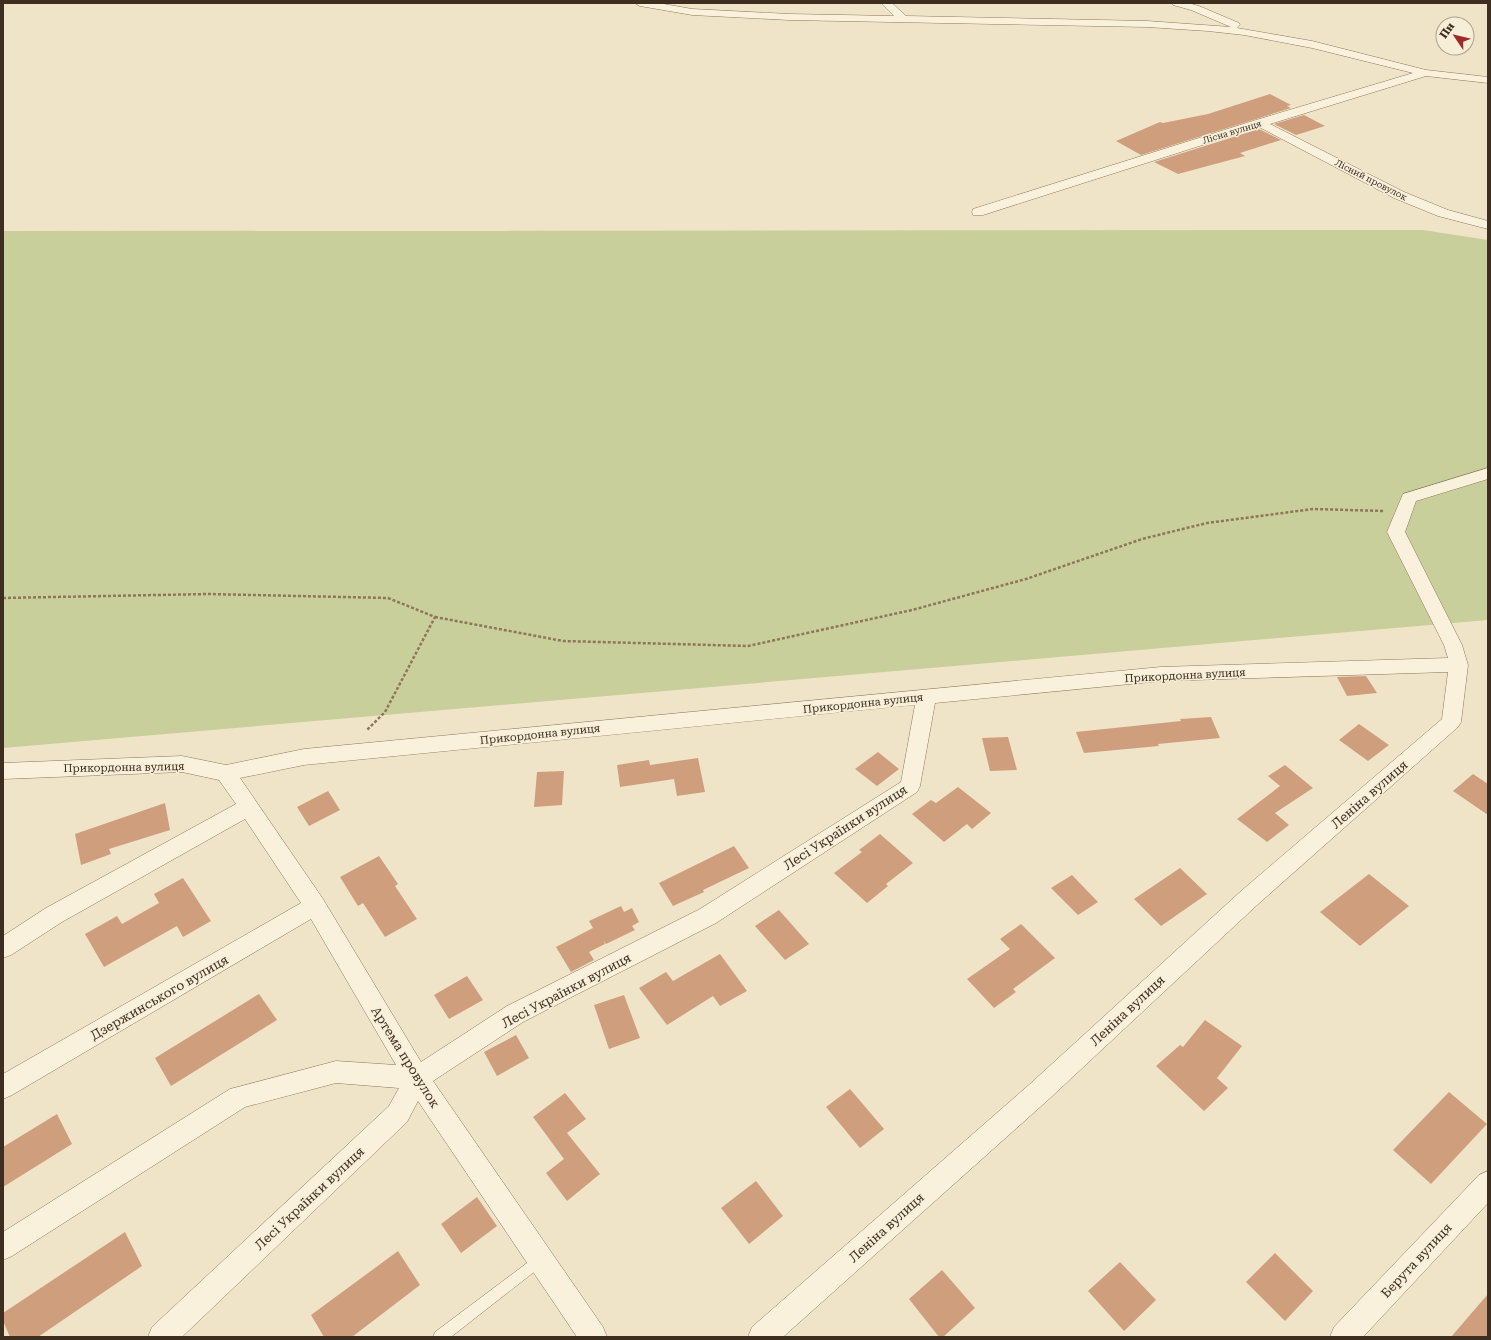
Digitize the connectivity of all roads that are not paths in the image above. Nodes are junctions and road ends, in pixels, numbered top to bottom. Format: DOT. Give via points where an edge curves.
graph roads {
  1 [pos="640,3"];
  2 [pos="886,3"];
  3 [pos="1177,3"];
  4 [pos="772,5"];
  5 [pos="745,15"];
  6 [pos="902,18"];
  7 [pos="1260,35"];
  8 [pos="1488,69"];
  9 [pos="1425,73"];
  10 [pos="1462,78"];
  11 [pos="1488,80"];
  12 [pos="1488,83"];
  13 [pos="1260,123"];
  14 [pos="978,212"];
  15 [pos="1488,226"];
  16 [pos="1488,473"];
  17 [pos="1459,665"];
  18 [pos="926,697"];
  19 [pos="3,771"];
  20 [pos="226,773"];
  21 [pos="249,807"];
  22 [pos="315,906"];
  23 [pos="54,915"];
  24 [pos="3,932"];
  25 [pos="3,948"];
  26 [pos="417,1078"];
  27 [pos="3,1087"];
  28 [pos="1488,1184"];
  29 [pos="3,1247"];
  30 [pos="541,1260"];
  31 [pos="162,1337"];
  32 [pos="440,1337"];
  33 [pos="593,1337"];
  34 [pos="762,1337"];
  35 [pos="1344,1337"];
  1 -- 5 [label="street" via="692,12"];
  2 -- 6 [label="street"];
  3 -- 7 [label="street"];
  4 -- 5 [label="street"];
  5 -- 6 [label="street"];
  6 -- 7 [label="street" via="1147,24 1206,27"];
  7 -- 9 [label="street" via="1320,46"];
  8 -- 10 [label="street, Лісна вулиця"];
  9 -- 10 [label="street, Лісна вулиця"];
  9 -- 13 [label="street, Лісна вулиця"];
  10 -- 11 [label="street"];
  10 -- 12 [label="street"];
  13 -- 14 [label="street, Лісна вулиця"];
  13 -- 15 [label="street, Лісний провулок" via="1399,195"];
  16 -- 17 [label="street" via="1409,498 1396,532 1453,645"];
  17 -- 18 [label="street, Прикордонна вулиця" via="1161,674"];
  17 -- 34 [label="street, Леніна вулиця" via="1451,722 1248,899 1039,1092"];
  18 -- 20 [label="street, Прикордонна вулиця" via="304,757"];
  18 -- 26 [label="street, Лесі Українки вулиця" via="910,786 708,916 515,1014"];
  19 -- 20 [label="street, Прикордонна вулиця" via="182,764"];
  20 -- 21 [label="street, Артема провулок"];
  21 -- 22 [label="street, Артема провулок"];
  21 -- 23 [label="street"];
  22 -- 26 [label="street, Артема провулок"];
  22 -- 27 [label="street, Дзержинського вулиця"];
  23 -- 24 [label="street"];
  23 -- 25 [label="street"];
  26 -- 29 [label="street" via="336,1072 239,1097"];
  26 -- 30 [label="street, Артема провулок"];
  26 -- 31 [label="street, Лесі Українки вулиця" via="398,1114"];
  28 -- 35 [label="street, Берута вулиця"];
  30 -- 32 [label="lane"];
  30 -- 33 [label="street, Артема провулок"];
}
